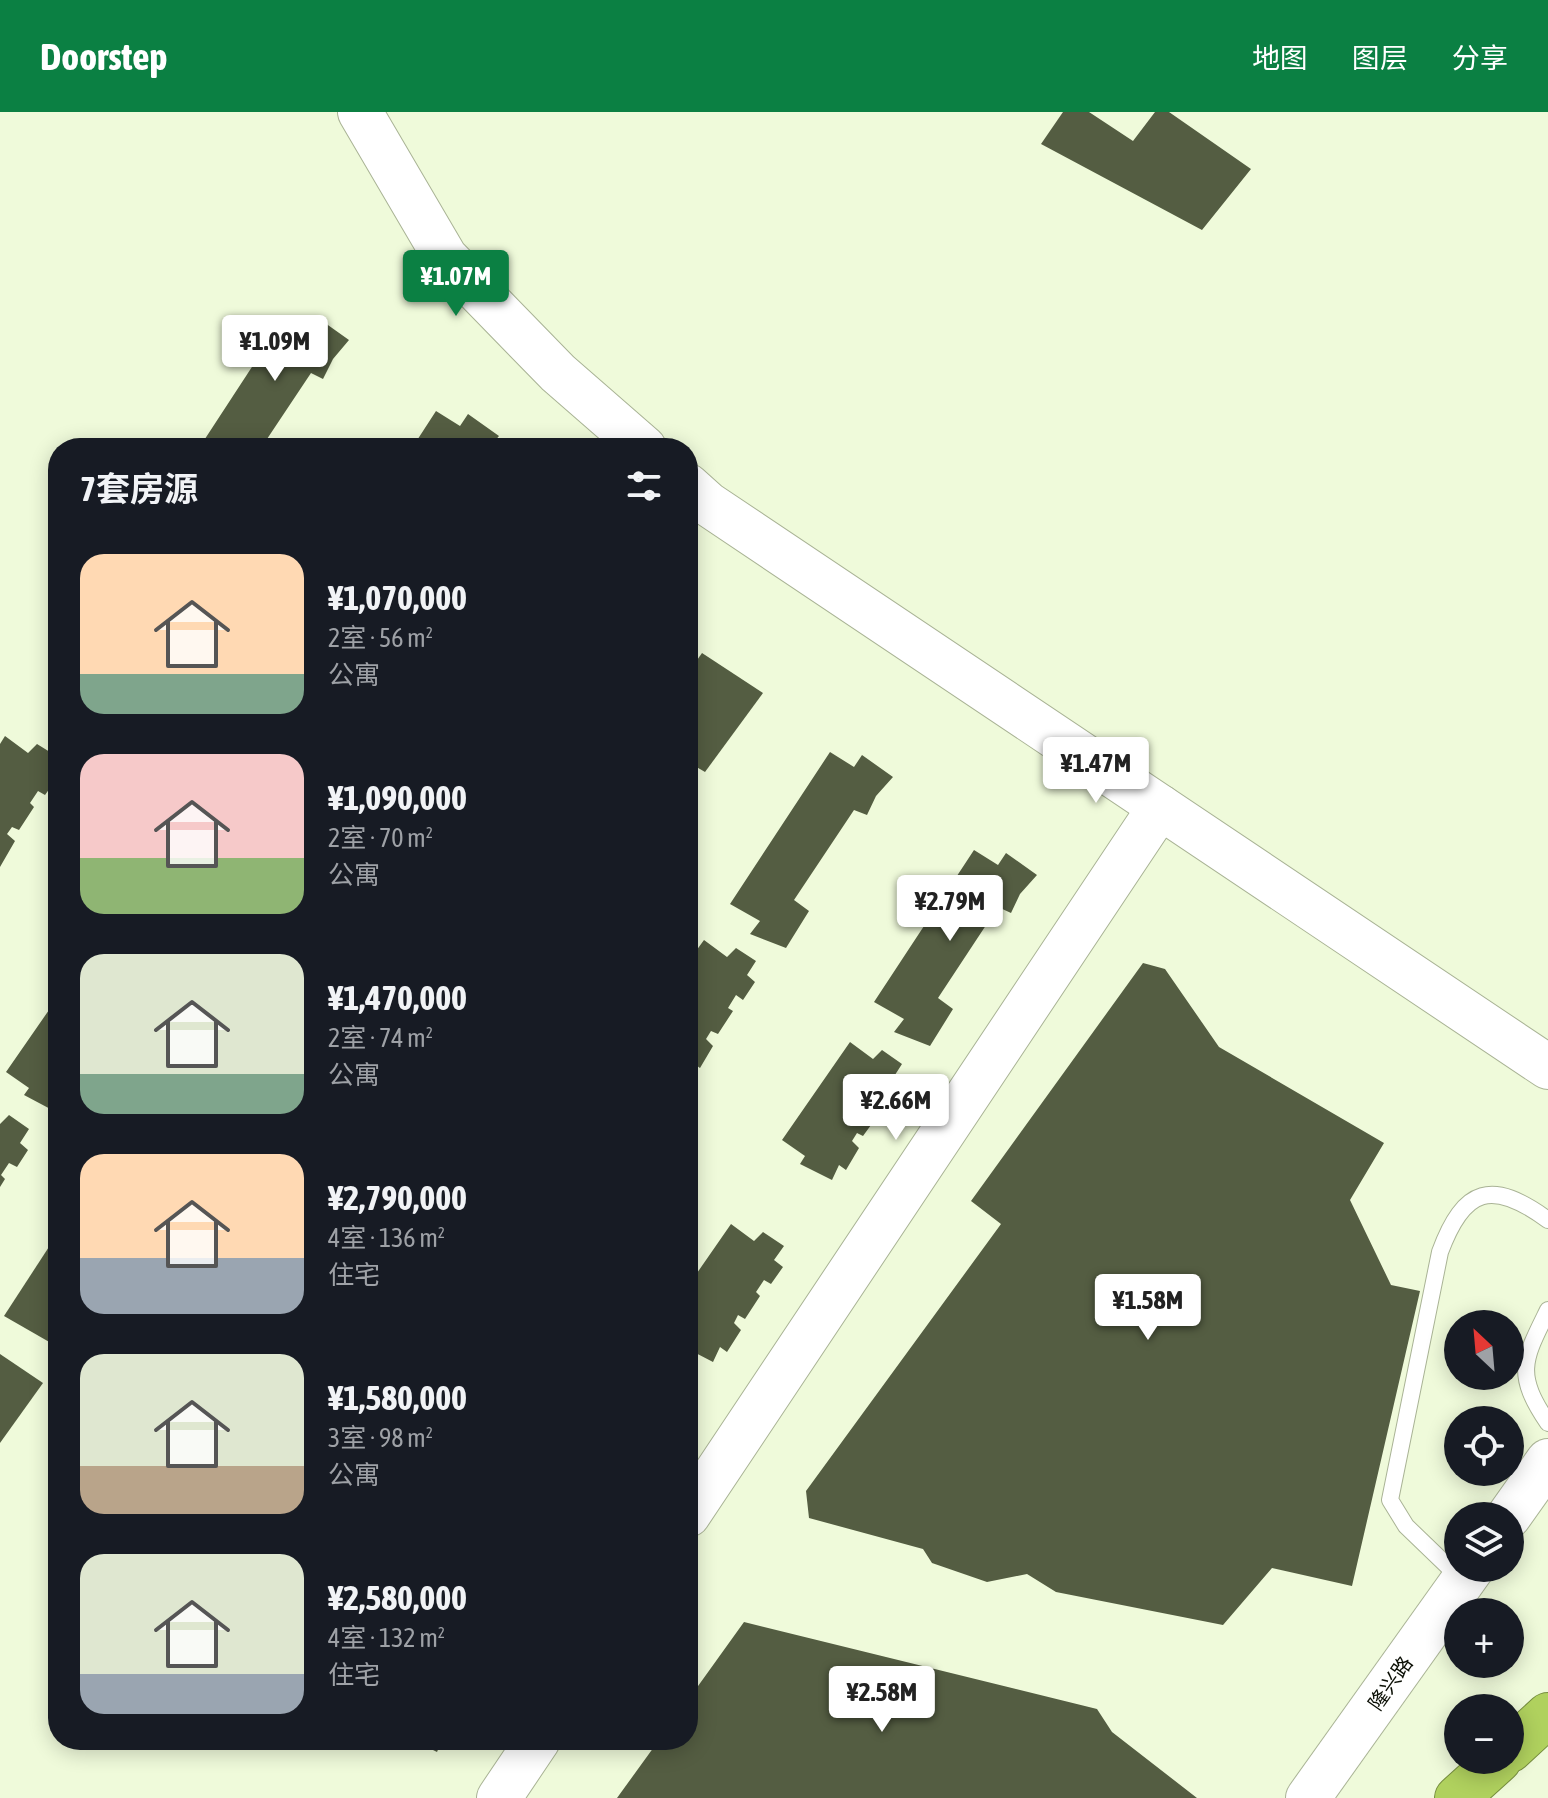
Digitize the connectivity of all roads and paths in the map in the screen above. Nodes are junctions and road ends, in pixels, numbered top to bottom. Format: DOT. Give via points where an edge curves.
graph roads {
  1 [pos="360,112"];
  2 [pos="633,438"];
  3 [pos="698,495"];
  4 [pos="1160,807"];
  5 [pos="1548,1067"];
  6 [pos="1548,1220"];
  7 [pos="1548,1310"];
  8 [pos="1548,1423"];
  9 [pos="1548,1461"];
  10 [pos="698,1500"];
  11 [pos="1519,1502"];
  12 [pos="1444,1556"];
  13 [pos="1461,1582"];
  14 [pos="1548,1715"];
  15 [pos="1524,1737"];
  16 [pos="531,1750"];
  17 [pos="1484,1774"];
  18 [pos="499,1798"];
  19 [pos="1308,1798"];
  20 [pos="1457,1798"];
  1 -- 2 [label="street" via="445,257 558,373"];
  3 -- 4 [label="street"];
  4 -- 5 [label="street"];
  4 -- 10 [label="street"];
  6 -- 12 [label="lane" via="1524,1202 1490,1193 1460,1210 1440,1252 1390,1500 1406,1526"];
  7 -- 8 [label="lane" via="1525,1353 1527,1384"];
  9 -- 11 [label="street"];
  13 -- 19 [label="street, 隆兴路"];
  14 -- 15 [label="highway"];
  16 -- 18 [label="street"];
  17 -- 20 [label="highway"];
}
